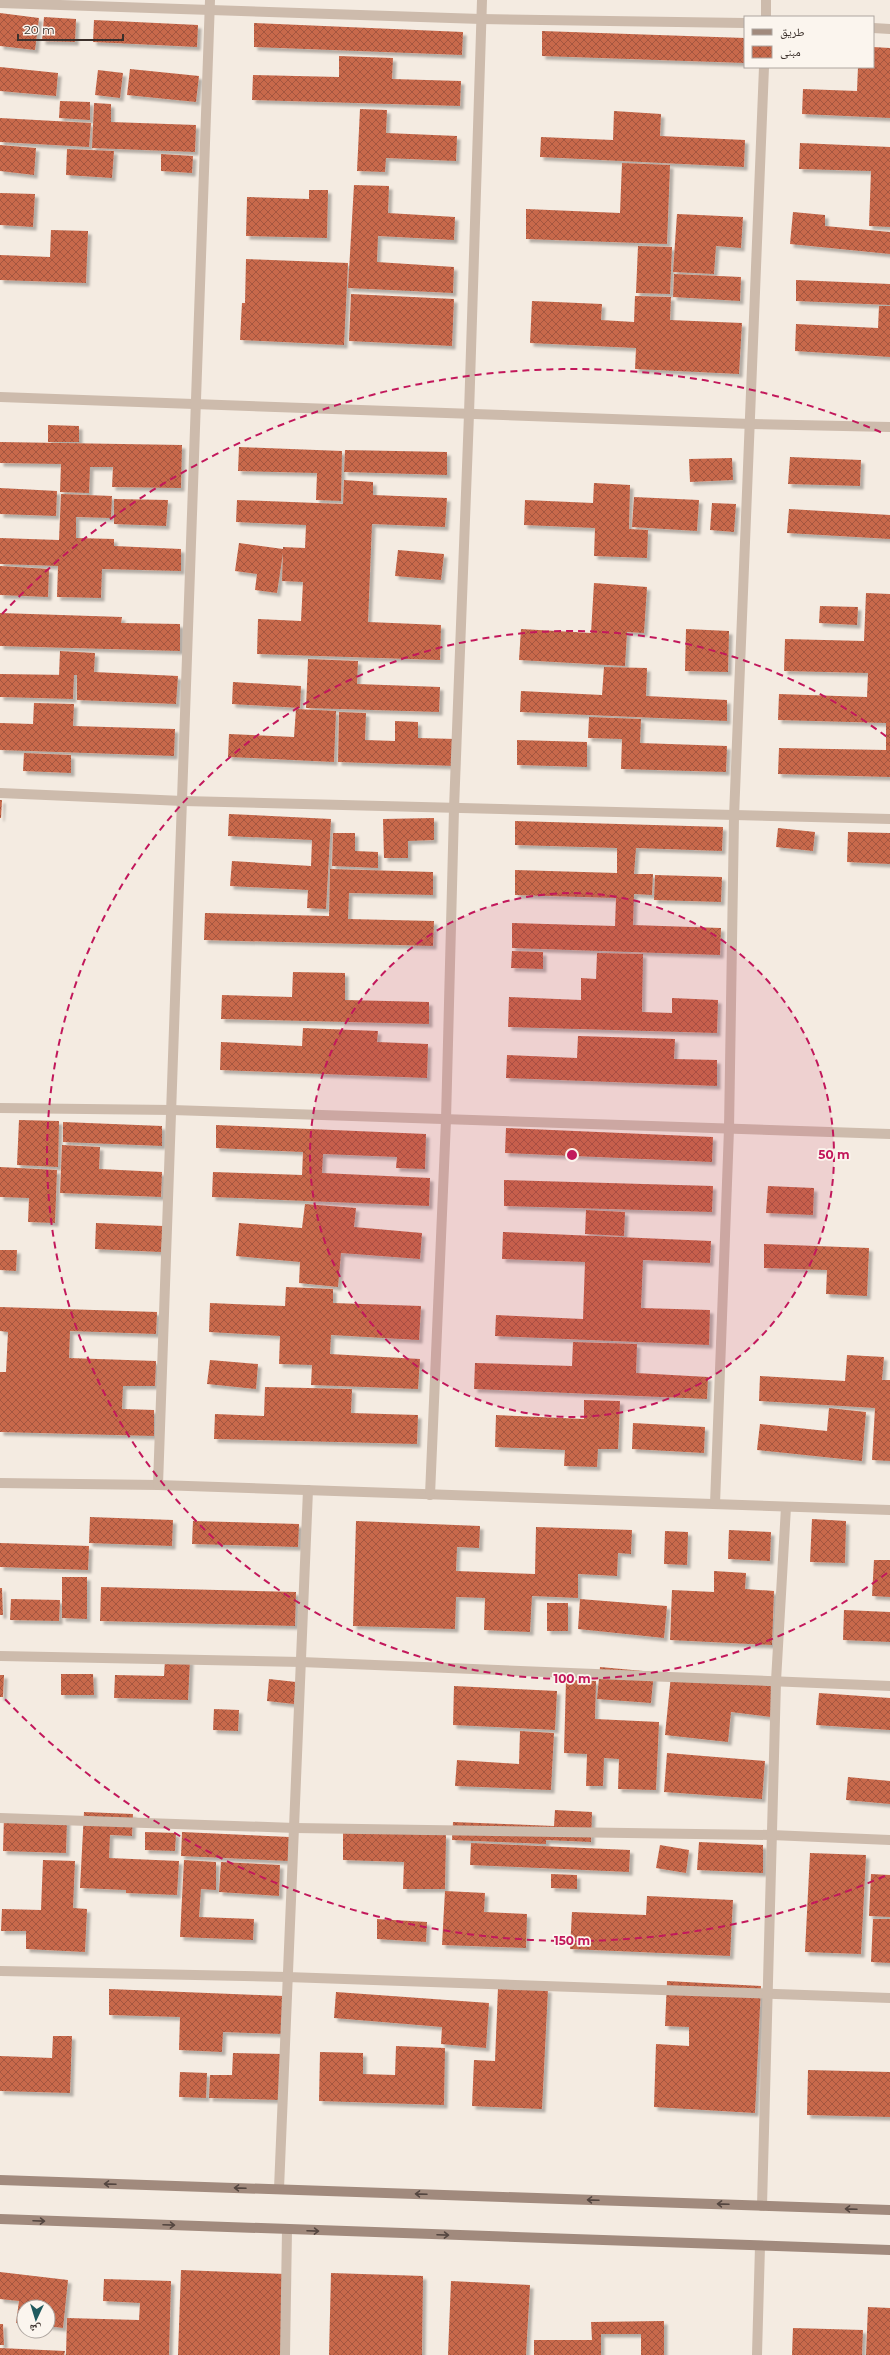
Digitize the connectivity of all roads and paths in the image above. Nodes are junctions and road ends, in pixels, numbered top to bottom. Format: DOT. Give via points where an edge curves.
graph roads {
  1 [pos="210,0"];
  2 [pos="482,0"];
  3 [pos="766,0"];
  4 [pos="0,3"];
  5 [pos="210,12"];
  6 [pos="766,16"];
  7 [pos="481,20"];
  8 [pos="744,23"];
  9 [pos="874,28"];
  10 [pos="890,29"];
  11 [pos="764,68"];
  12 [pos="0,397"];
  13 [pos="196,404"];
  14 [pos="469,414"];
  15 [pos="751,424"];
  16 [pos="890,427"];
  17 [pos="0,793"];
  18 [pos="183,801"];
  19 [pos="454,809"];
  20 [pos="734,817"];
  21 [pos="890,819"];
  22 [pos="0,1108"];
  23 [pos="172,1110"];
  24 [pos="446,1120"];
  25 [pos="729,1129"];
  26 [pos="890,1134"];
  27 [pos="0,1483"];
  28 [pos="158,1485"];
  29 [pos="308,1490"];
  30 [pos="430,1495"];
  31 [pos="715,1504"];
  32 [pos="786,1507"];
  33 [pos="890,1510"];
  34 [pos="0,1656"];
  35 [pos="301,1662"];
  36 [pos="776,1681"];
  37 [pos="890,1686"];
  38 [pos="0,1818"];
  39 [pos="295,1828"];
  40 [pos="771,1835"];
  41 [pos="890,1840"];
  42 [pos="0,1971"];
  43 [pos="287,1977"];
  44 [pos="769,1993"];
  45 [pos="890,1998"];
  46 [pos="0,2180"];
  47 [pos="279,2189"];
  48 [pos="762,2206"];
  49 [pos="890,2210"];
  50 [pos="0,2219"];
  51 [pos="286,2230"];
  52 [pos="760,2246"];
  53 [pos="890,2250"];
  54 [pos="285,2355"];
  55 [pos="757,2355"];
  1 -- 5 [label="street"];
  2 -- 7 [label="street"];
  3 -- 6 [label="street"];
  4 -- 5 [label="street"];
  5 -- 7 [label="street"];
  5 -- 13 [label="street"];
  7 -- 8 [label="street"];
  7 -- 14 [label="street"];
  9 -- 10 [label="street"];
  11 -- 15 [label="street"];
  12 -- 13 [label="street"];
  13 -- 14 [label="street"];
  13 -- 18 [label="street"];
  14 -- 15 [label="street"];
  14 -- 19 [label="street"];
  15 -- 16 [label="street"];
  15 -- 20 [label="street"];
  17 -- 18 [label="street"];
  18 -- 19 [label="street"];
  18 -- 23 [label="street"];
  19 -- 20 [label="street"];
  19 -- 24 [label="street"];
  20 -- 21 [label="street"];
  20 -- 25 [label="street"];
  22 -- 23 [label="street"];
  23 -- 24 [label="street"];
  23 -- 28 [label="street"];
  24 -- 25 [label="street"];
  24 -- 30 [label="street"];
  25 -- 26 [label="street"];
  25 -- 31 [label="street"];
  27 -- 28 [label="street"];
  28 -- 29 [label="street"];
  29 -- 30 [label="street"];
  29 -- 35 [label="street"];
  30 -- 31 [label="street"];
  31 -- 32 [label="street"];
  32 -- 33 [label="street"];
  32 -- 36 [label="street"];
  34 -- 35 [label="street"];
  35 -- 36 [label="street"];
  35 -- 39 [label="street"];
  36 -- 37 [label="street"];
  36 -- 40 [label="street"];
  38 -- 39 [label="street"];
  39 -- 40 [label="street"];
  39 -- 43 [label="street"];
  40 -- 41 [label="street"];
  40 -- 44 [label="street"];
  42 -- 43 [label="street"];
  43 -- 44 [label="street"];
  43 -- 47 [label="street"];
  44 -- 45 [label="street"];
  44 -- 48 [label="street"];
  47 -- 46 [label="main road, one-way"];
  48 -- 47 [label="main road, one-way"];
  49 -- 48 [label="main road, one-way"];
  50 -- 51 [label="main road, one-way"];
  51 -- 52 [label="main road, one-way"];
  51 -- 54 [label="street"];
  52 -- 53 [label="main road"];
  52 -- 55 [label="street"];
}
